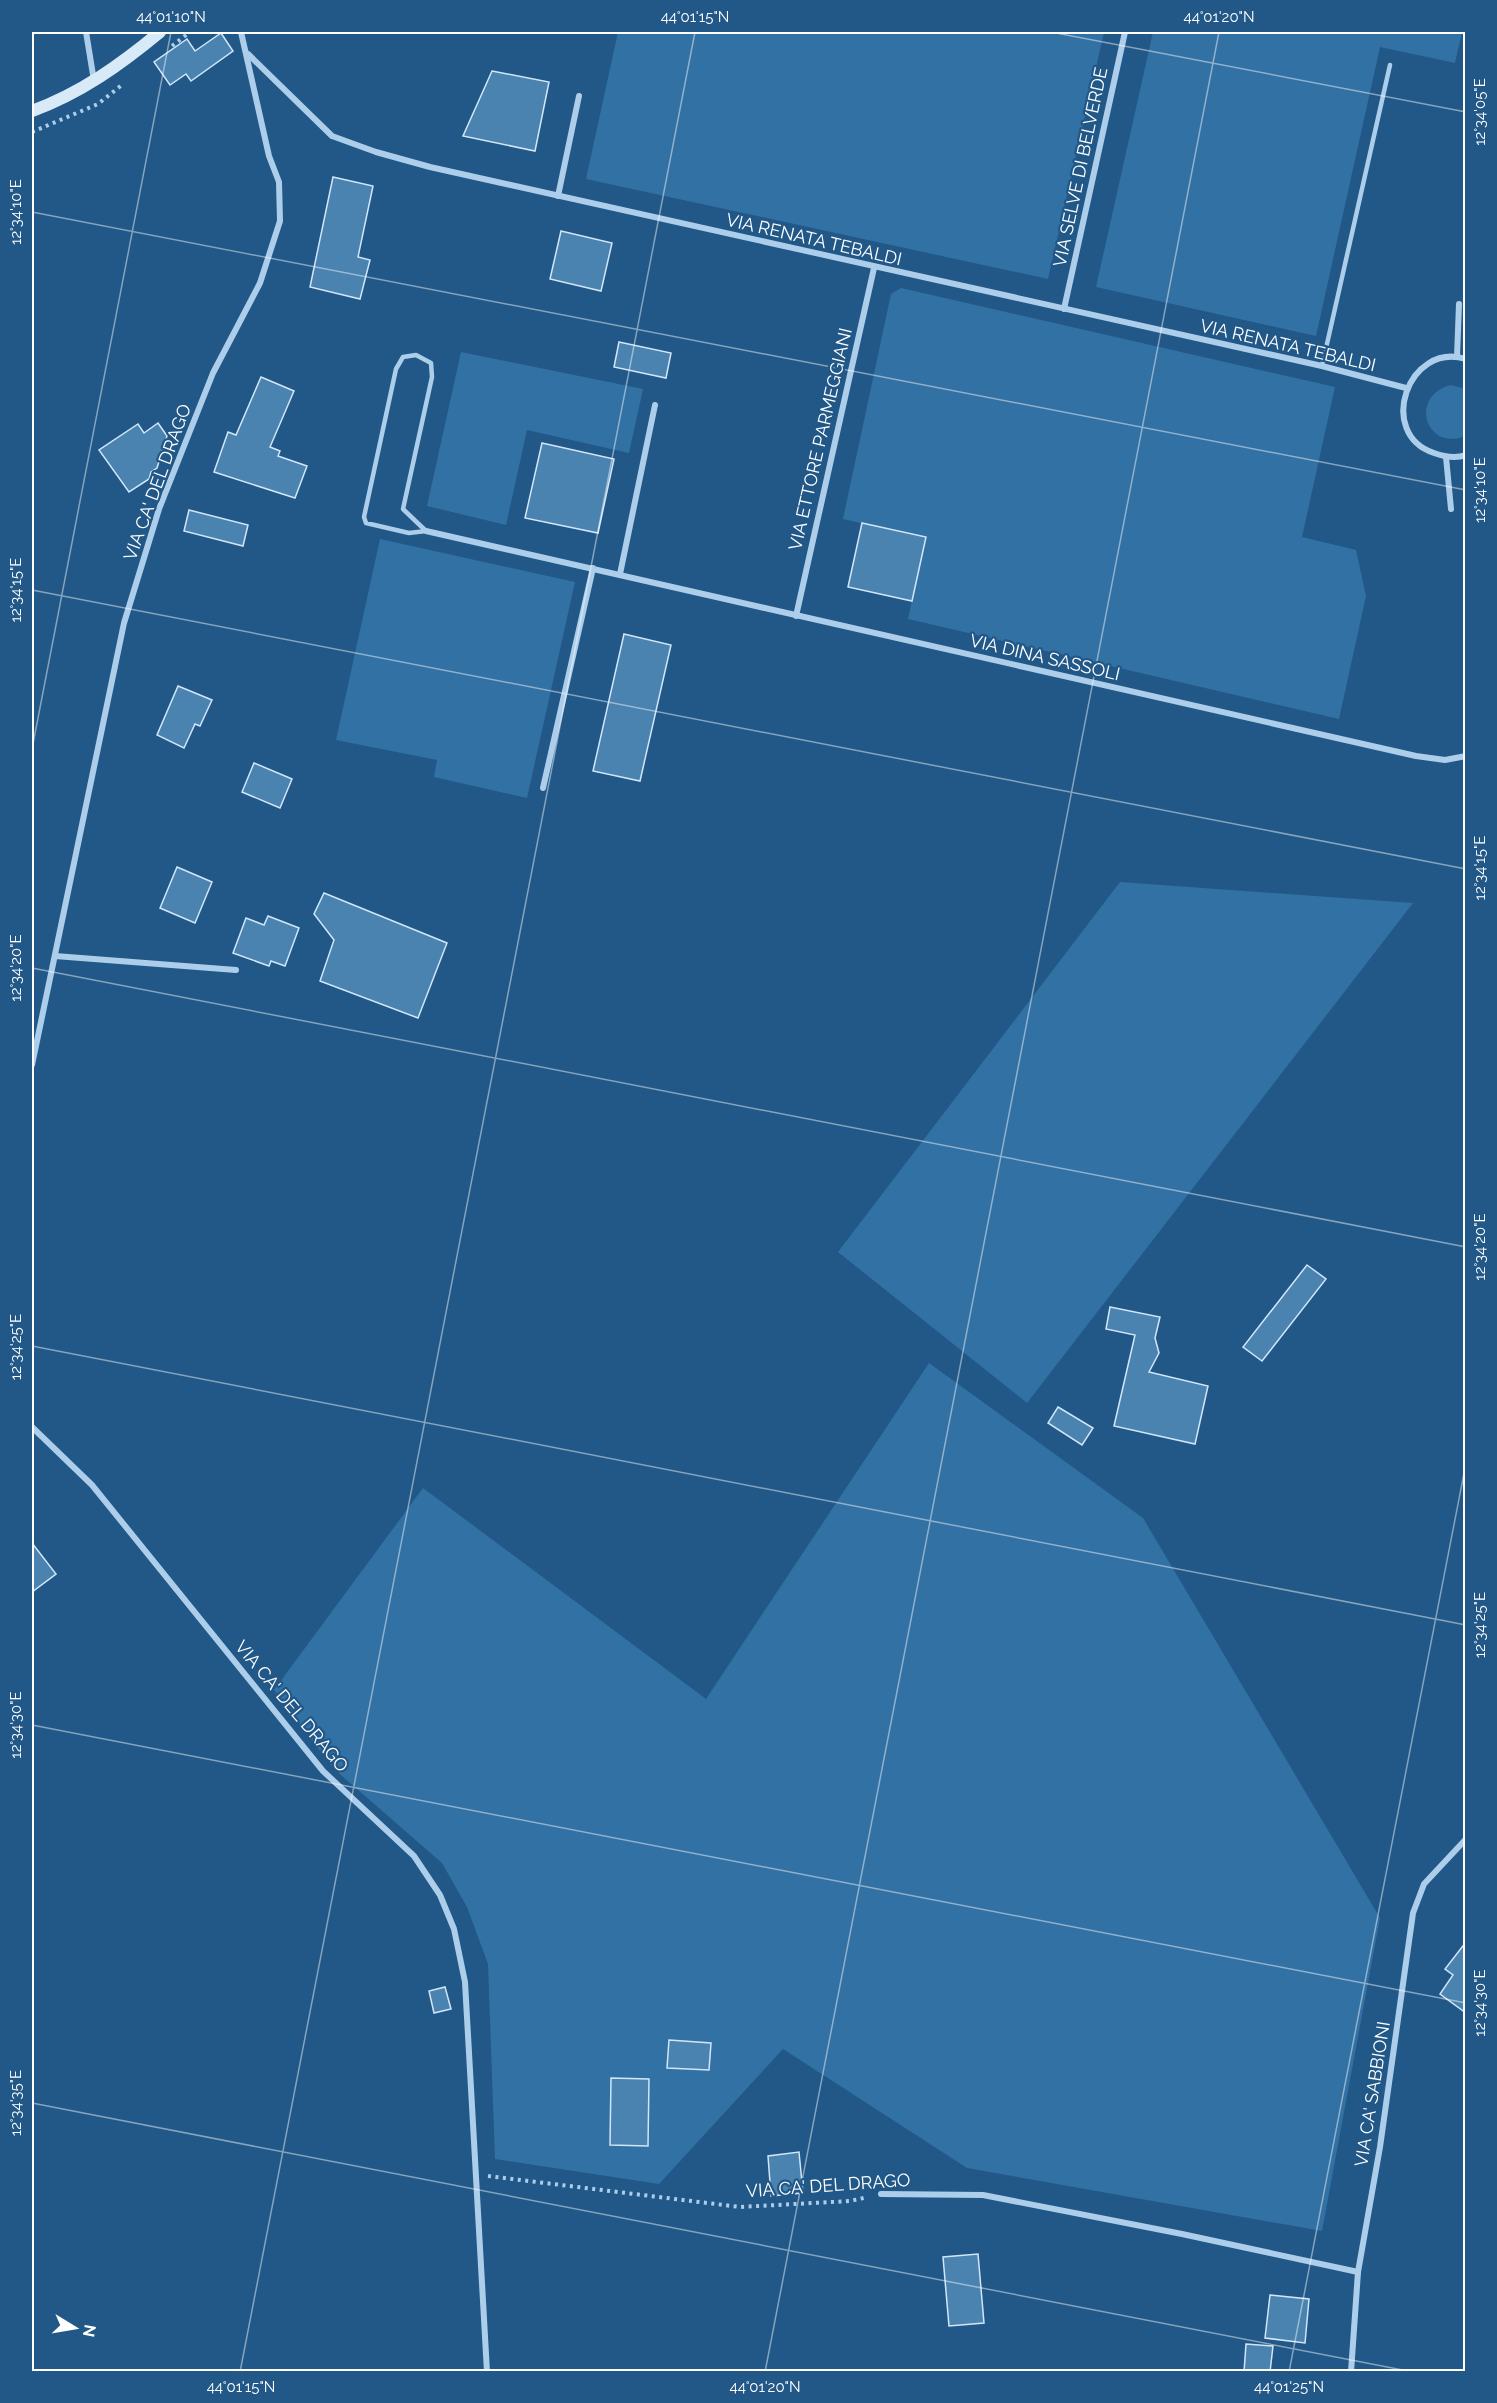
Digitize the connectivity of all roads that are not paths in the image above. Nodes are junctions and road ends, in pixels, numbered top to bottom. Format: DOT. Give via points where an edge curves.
graph roads {
  1 [pos="86,32"];
  2 [pos="160,32"];
  3 [pos="241,32"];
  4 [pos="1125,32"];
  5 [pos="248,54"];
  6 [pos="1390,65"];
  7 [pos="94,81"];
  8 [pos="579,96"];
  9 [pos="32,111"];
  10 [pos="558,196"];
  11 [pos="874,268"];
  12 [pos="1459,304"];
  13 [pos="1064,309"];
  14 [pos="1457,357"];
  15 [pos="1466,359"];
  16 [pos="1322,366"];
  17 [pos="1406,388"];
  18 [pos="655,405"];
  19 [pos="1466,455"];
  20 [pos="1446,457"];
  21 [pos="1451,509"];
  22 [pos="426,531"];
  23 [pos="593,568"];
  24 [pos="620,574"];
  25 [pos="796,616"];
  26 [pos="1466,756"];
  27 [pos="543,788"];
  28 [pos="55,956"];
  29 [pos="236,970"];
  30 [pos="32,1065"];
  31 [pos="32,1427"];
  32 [pos="1466,1839"];
  33 [pos="880,2194"];
  34 [pos="1358,2272"];
  35 [pos="487,2372"];
  36 [pos="1351,2372"];
  1 -- 7 [label="street"];
  2 -- 7 [label="street"];
  3 -- 5 [label="street, VIA CA' DEL DRAGO"];
  4 -- 13 [label="street, VIA SELVE DI BELVERDE"];
  5 -- 10 [label="street, VIA RENATA TEBALDI" via="332,136 430,168"];
  5 -- 28 [label="street, VIA CA' DEL DRAGO" via="269,156 279,182 280,221 260,283 213,373 159,508 124,623"];
  6 -- 16 [label="lane"];
  7 -- 9 [label="street"];
  8 -- 10 [label="street"];
  10 -- 11 [label="street, VIA RENATA TEBALDI"];
  11 -- 13 [label="street, VIA RENATA TEBALDI"];
  11 -- 25 [label="street, VIA ETTORE PARMEGGIANI"];
  12 -- 14 [label="street"];
  13 -- 16 [label="street, VIA RENATA TEBALDI"];
  14 -- 15 [label="street"];
  14 -- 17 [label="street" via="1436,359 1418,370"];
  16 -- 17 [label="street, VIA RENATA TEBALDI"];
  17 -- 20 [label="street" via="1402,406 1405,424 1414,440 1428,451"];
  18 -- 24 [label="street"];
  19 -- 20 [label="street"];
  20 -- 21 [label="street"];
  22 -- 22 [label="lane, VIA DINA SASSOLI" via="403,509 432,377 431,363 416,355 403,357 396,369 364,517 366,523 376,527 409,533"];
  22 -- 23 [label="street, VIA DINA SASSOLI"];
  23 -- 24 [label="street, VIA DINA SASSOLI"];
  23 -- 27 [label="street"];
  24 -- 25 [label="street, VIA DINA SASSOLI"];
  25 -- 26 [label="street, VIA DINA SASSOLI" via="1416,756 1445,760"];
  28 -- 29 [label="street"];
  28 -- 30 [label="street, VIA CA' DEL DRAGO"];
  31 -- 35 [label="street, VIA CA' DEL DRAGO" via="92,1485 323,1771 414,1856 440,1895 454,1929 465,1982"];
  32 -- 34 [label="street, VIA CA' SABBIONI" via="1424,1884 1413,1913"];
  33 -- 34 [label="street, VIA CA' DEL DRAGO" via="983,2195"];
  34 -- 36 [label="street, VIA CA' SABBIONI"];
}
